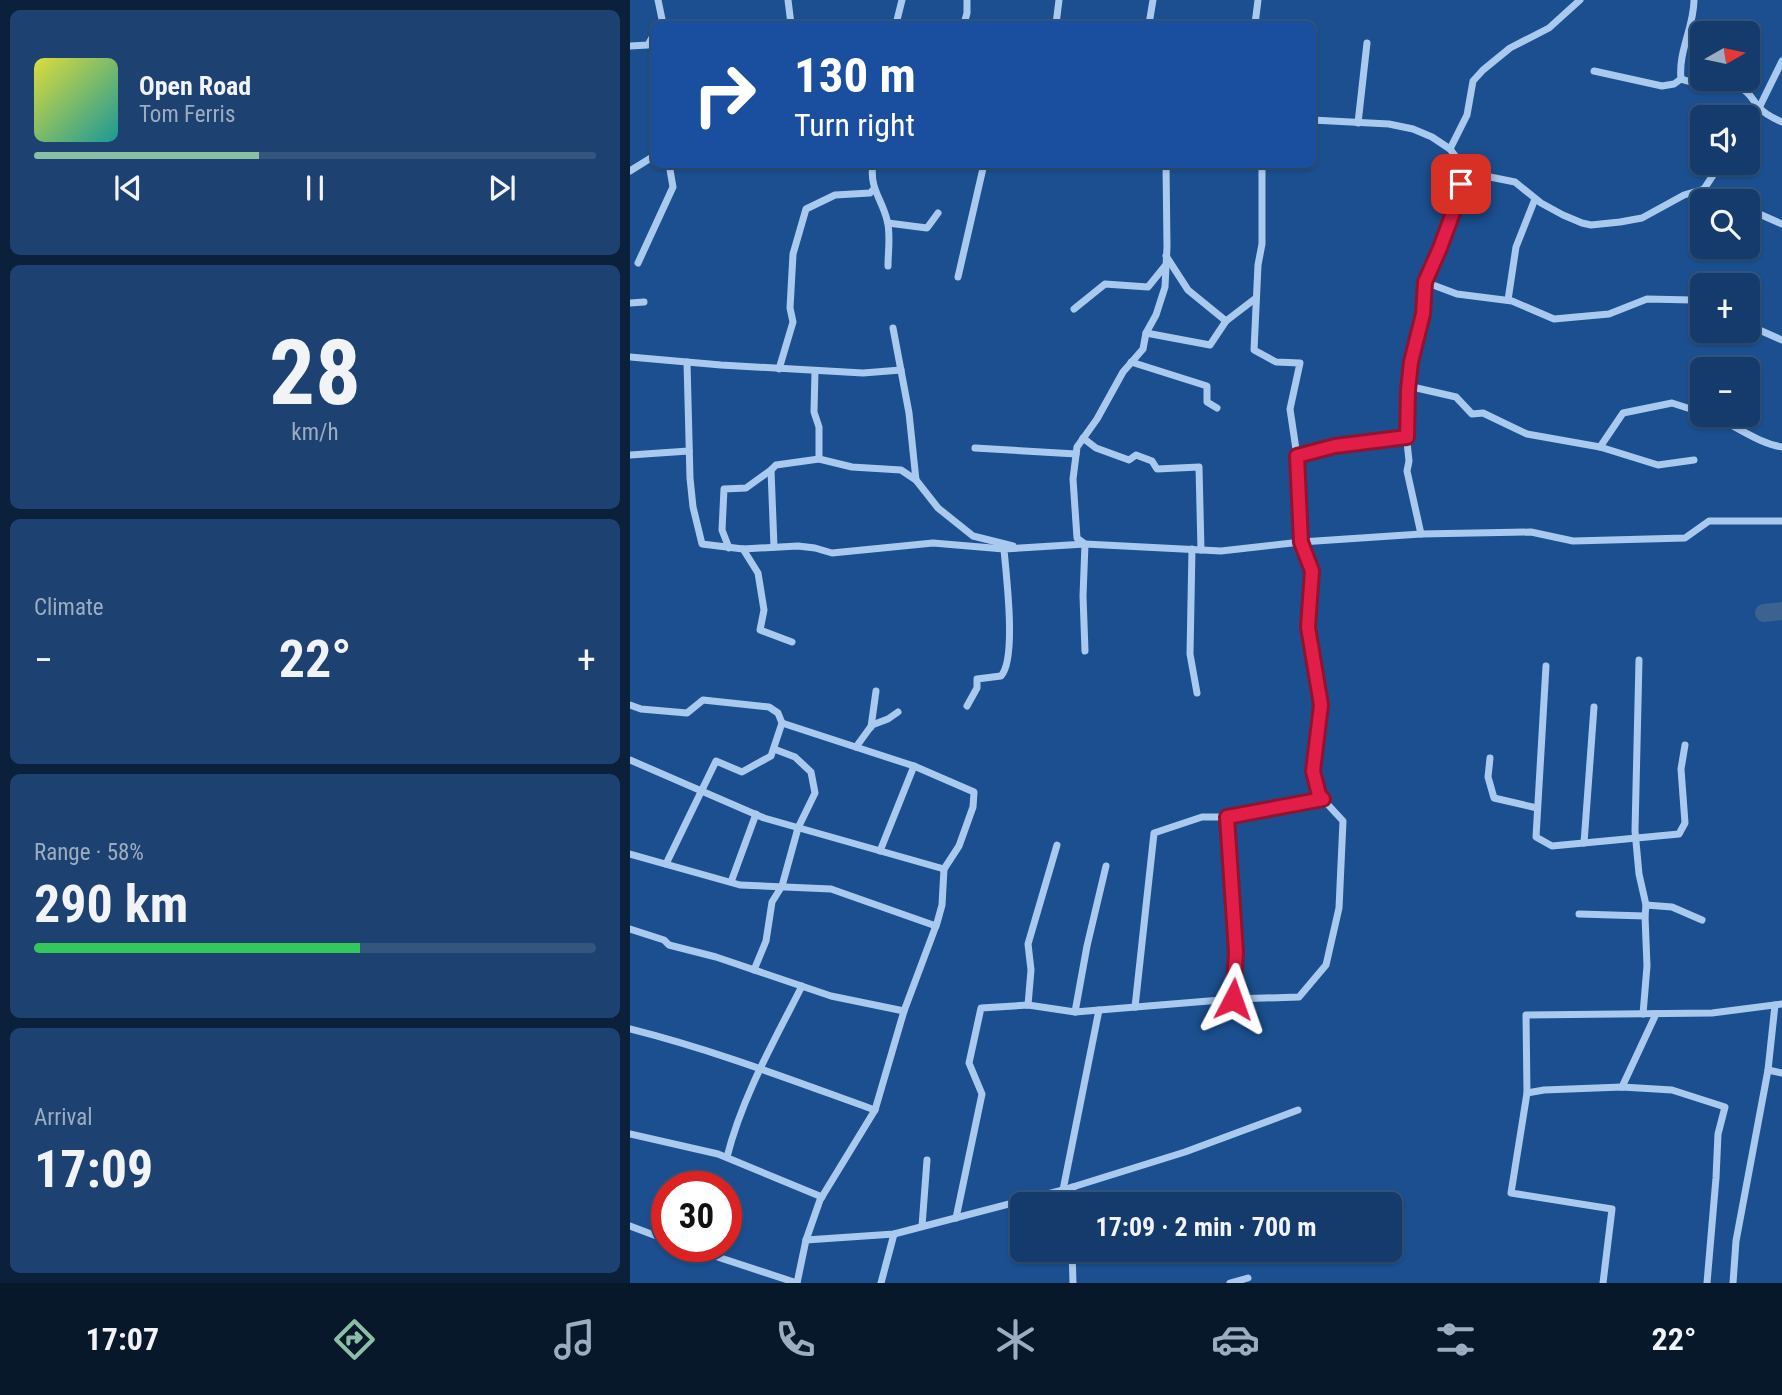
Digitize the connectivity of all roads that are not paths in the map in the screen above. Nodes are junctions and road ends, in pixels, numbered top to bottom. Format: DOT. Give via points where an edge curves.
graph roads {
  1 [pos="658,0"];
  2 [pos="788,0"];
  3 [pos="902,0"];
  4 [pos="967,0"];
  5 [pos="1059,0"];
  6 [pos="1153,0"];
  7 [pos="1258,0"];
  8 [pos="1580,0"];
  9 [pos="1694,0"];
  10 [pos="662,21"];
  11 [pos="791,21"];
  12 [pos="897,21"];
  13 [pos="965,21"];
  14 [pos="1056,21"];
  15 [pos="1150,21"];
  16 [pos="1255,21"];
  17 [pos="651,40"];
  18 [pos="1367,43"];
  19 [pos="630,46"];
  20 [pos="1782,61"];
  21 [pos="1594,71"];
  22 [pos="1681,79"];
  23 [pos="1758,105"];
  24 [pos="1760,106"];
  25 [pos="1760,109"];
  26 [pos="1316,120"];
  27 [pos="1358,122"];
  28 [pos="1782,122"];
  29 [pos="1450,149"];
  30 [pos="651,158"];
  31 [pos="669,168"];
  32 [pos="873,168"];
  33 [pos="983,168"];
  34 [pos="1166,168"];
  35 [pos="1262,168"];
  36 [pos="1465,169"];
  37 [pos="630,171"];
  38 [pos="1713,175"];
  39 [pos="874,189"];
  40 [pos="1704,189"];
  41 [pos="1690,193"];
  42 [pos="1535,199"];
  43 [pos="938,213"];
  44 [pos="1760,214"];
  45 [pos="888,223"];
  46 [pos="1782,224"];
  47 [pos="1166,256"];
  48 [pos="638,263"];
  49 [pos="888,266"];
  50 [pos="1166,266"];
  51 [pos="958,277"];
  52 [pos="1425,282"];
  53 [pos="1256,298"];
  54 [pos="1508,300"];
  55 [pos="1690,300"];
  56 [pos="644,302"];
  57 [pos="630,303"];
  58 [pos="1074,309"];
  59 [pos="1226,321"];
  60 [pos="894,328"];
  61 [pos="1760,330"];
  62 [pos="1146,333"];
  63 [pos="1782,340"];
  64 [pos="630,357"];
  65 [pos="687,362"];
  66 [pos="1131,362"];
  67 [pos="779,369"];
  68 [pos="815,370"];
  69 [pos="901,370"];
  70 [pos="1408,386"];
  71 [pos="1217,408"];
  72 [pos="1690,409"];
  73 [pos="1735,427"];
  74 [pos="1407,437"];
  75 [pos="1083,438"];
  76 [pos="1600,447"];
  77 [pos="1782,447"];
  78 [pos="975,448"];
  79 [pos="689,451"];
  80 [pos="1076,454"];
  81 [pos="630,455"];
  82 [pos="1297,456"];
  83 [pos="819,459"];
  84 [pos="1695,460"];
  85 [pos="771,470"];
  86 [pos="916,480"];
  87 [pos="1782,521"];
  88 [pos="1421,534"];
  89 [pos="1301,542"];
  90 [pos="1085,544"];
  91 [pos="775,547"];
  92 [pos="729,548"];
  93 [pos="1021,548"];
  94 [pos="743,549"];
  95 [pos="1004,549"];
  96 [pos="1192,549"];
  97 [pos="1201,550"];
  98 [pos="792,642"];
  99 [pos="1085,651"];
  100 [pos="1639,660"];
  101 [pos="1546,666"];
  102 [pos="876,691"];
  103 [pos="1197,693"];
  104 [pos="630,705"];
  105 [pos="967,706"];
  106 [pos="1594,707"];
  107 [pos="898,712"];
  108 [pos="782,723"];
  109 [pos="871,727"];
  110 [pos="1685,745"];
  111 [pos="856,747"];
  112 [pos="774,749"];
  113 [pos="1490,758"];
  114 [pos="630,760"];
  115 [pos="914,766"];
  116 [pos="702,790"];
  117 [pos="1323,799"];
  118 [pos="1537,808"];
  119 [pos="756,814"];
  120 [pos="1227,817"];
  121 [pos="798,828"];
  122 [pos="1636,838"];
  123 [pos="1584,843"];
  124 [pos="1057,845"];
  125 [pos="880,851"];
  126 [pos="630,854"];
  127 [pos="666,864"];
  128 [pos="1106,866"];
  129 [pos="944,869"];
  130 [pos="731,882"];
  131 [pos="782,886"];
  132 [pos="1646,905"];
  133 [pos="1579,914"];
  134 [pos="1645,916"];
  135 [pos="1702,920"];
  136 [pos="936,926"];
  137 [pos="630,929"];
  138 [pos="754,970"];
  139 [pos="802,986"];
  140 [pos="1233,999"];
  141 [pos="1028,1004"];
  142 [pos="1778,1005"];
  143 [pos="1135,1007"];
  144 [pos="1099,1010"];
  145 [pos="904,1011"];
  146 [pos="1076,1012"];
  147 [pos="1643,1014"];
  148 [pos="1657,1014"];
  149 [pos="630,1029"];
  150 [pos="761,1069"];
  151 [pos="1768,1070"];
  152 [pos="1782,1073"];
  153 [pos="1622,1087"];
  154 [pos="1527,1093"];
  155 [pos="875,1110"];
  156 [pos="1298,1110"];
  157 [pos="630,1134"];
  158 [pos="727,1157"];
  159 [pos="927,1160"];
  160 [pos="1072,1187"];
  161 [pos="1063,1189"];
  162 [pos="1073,1192"];
  163 [pos="822,1197"];
  164 [pos="956,1218"];
  165 [pos="630,1226"];
  166 [pos="922,1226"];
  167 [pos="651,1234"];
  168 [pos="894,1234"];
  169 [pos="806,1240"];
  170 [pos="733,1262"];
  171 [pos="1072,1262"];
  172 [pos="1248,1278"];
  173 [pos="797,1283"];
  174 [pos="881,1283"];
  175 [pos="1073,1283"];
  176 [pos="1230,1283"];
  177 [pos="1603,1283"];
  178 [pos="1707,1283"];
  179 [pos="1733,1283"];
  1 -- 10 [label="street"];
  2 -- 11 [label="street"];
  3 -- 12 [label="street"];
  4 -- 13 [label="street"];
  5 -- 14 [label="street"];
  6 -- 15 [label="street"];
  7 -- 16 [label="street"];
  8 -- 29 [label="street" via="1549,28 1482,69 1473,81 1466,115"];
  9 -- 22 [label="street"];
  17 -- 19 [label="street" via="648,45"];
  18 -- 27 [label="street"];
  20 -- 24 [label="street"];
  21 -- 22 [label="street" via="1662,86"];
  22 -- 23 [label="street" via="1737,86"];
  25 -- 28 [label="street"];
  26 -- 27 [label="street"];
  27 -- 29 [label="street" via="1413,129"];
  29 -- 36 [label="street"];
  30 -- 37 [label="street"];
  31 -- 48 [label="street" via="673,187"];
  32 -- 39 [label="street"];
  33 -- 51 [label="street"];
  34 -- 47 [label="street"];
  35 -- 53 [label="street" via="1262,244"];
  36 -- 42 [label="street" via="1515,181"];
  36 -- 52 [label="street"];
  38 -- 40 [label="street"];
  39 -- 45 [label="street"];
  39 -- 67 [label="street" via="870,194 835,195 806,209 793,254 793,322"];
  41 -- 42 [label="street" via="1642,218 1602,225 1582,223"];
  42 -- 54 [label="street" via="1516,247"];
  43 -- 45 [label="street" via="927,228"];
  44 -- 46 [label="street"];
  45 -- 49 [label="street"];
  47 -- 50 [label="street"];
  47 -- 59 [label="street" via="1188,290"];
  50 -- 58 [label="street" via="1148,288 1105,284"];
  50 -- 62 [label="street" via="1165,287"];
  52 -- 54 [label="street" via="1457,294"];
  52 -- 70 [label="street"];
  53 -- 59 [label="street"];
  53 -- 82 [label="street" via="1254,350 1276,362 1300,363 1290,409"];
  54 -- 55 [label="street" via="1554,319 1609,314 1647,299"];
  56 -- 57 [label="street"];
  59 -- 62 [label="street" via="1210,345"];
  60 -- 69 [label="street"];
  61 -- 63 [label="street"];
  62 -- 66 [label="street" via="1143,349"];
  64 -- 65 [label="street"];
  65 -- 67 [label="street"];
  65 -- 79 [label="street"];
  66 -- 71 [label="street" via="1207,386 1207,402"];
  66 -- 75 [label="street"];
  67 -- 68 [label="street"];
  68 -- 69 [label="street"];
  68 -- 83 [label="street"];
  69 -- 86 [label="street"];
  70 -- 74 [label="street"];
  70 -- 76 [label="street" via="1456,397 1472,414 1483,413 1527,434"];
  72 -- 76 [label="street" via="1672,403 1623,413"];
  73 -- 77 [label="street"];
  74 -- 82 [label="street"];
  74 -- 88 [label="street" via="1408,471"];
  75 -- 80 [label="street"];
  75 -- 97 [label="street" via="1129,460 1136,455 1152,461 1157,469 1199,467"];
  76 -- 84 [label="street" via="1658,465"];
  78 -- 80 [label="street"];
  79 -- 81 [label="street"];
  79 -- 92 [label="street" via="693,507 702,544"];
  80 -- 90 [label="street" via="1077,538"];
  82 -- 89 [label="street"];
  83 -- 85 [label="street" via="776,465"];
  83 -- 86 [label="street" via="852,467 901,470"];
  85 -- 91 [label="street"];
  85 -- 92 [label="street" via="746,488 724,489 722,530"];
  86 -- 93 [label="street" via="937,508 973,536"];
  87 -- 88 [label="street" via="1709,521 1685,538 1573,541 1531,532"];
  88 -- 89 [label="street"];
  89 -- 97 [label="street"];
  89 -- 117 [label="street" via="1312,571 1308,627 1321,705 1313,771"];
  90 -- 93 [label="street"];
  90 -- 96 [label="street"];
  90 -- 99 [label="street"];
  91 -- 94 [label="street"];
  91 -- 95 [label="street" via="832,553 933,543"];
  92 -- 94 [label="street"];
  93 -- 95 [label="street"];
  94 -- 98 [label="street" via="758,573 764,610 760,630"];
  95 -- 105 [label="street" via="1010,628 1007,670 1001,676 977,679"];
  96 -- 97 [label="street"];
  96 -- 103 [label="street" via="1189,654"];
  100 -- 122 [label="street"];
  101 -- 118 [label="street"];
  102 -- 109 [label="street"];
  104 -- 108 [label="street" via="687,713 703,699 769,707"];
  106 -- 123 [label="street"];
  107 -- 109 [label="street"];
  108 -- 111 [label="street"];
  108 -- 112 [label="street"];
  109 -- 111 [label="street"];
  110 -- 122 [label="street" via="1681,769 1685,823 1679,834"];
  111 -- 115 [label="street"];
  112 -- 116 [label="street" via="771,756 742,772 716,761"];
  112 -- 121 [label="street" via="795,757 811,772 815,793"];
  113 -- 118 [label="street" via="1488,777 1494,798"];
  114 -- 116 [label="street"];
  115 -- 125 [label="street"];
  115 -- 129 [label="street" via="974,792 959,846"];
  116 -- 119 [label="street"];
  116 -- 127 [label="street"];
  117 -- 120 [label="street"];
  117 -- 140 [label="street" via="1343,821 1339,908 1325,965 1299,997"];
  118 -- 123 [label="street" via="1535,837 1552,846"];
  119 -- 121 [label="street"];
  119 -- 130 [label="street"];
  120 -- 140 [label="street" via="1236,952"];
  120 -- 143 [label="street" via="1202,817 1154,833"];
  121 -- 125 [label="street"];
  121 -- 131 [label="street"];
  122 -- 123 [label="street"];
  122 -- 132 [label="street"];
  124 -- 141 [label="street" via="1028,944"];
  125 -- 129 [label="street"];
  126 -- 127 [label="street"];
  127 -- 130 [label="street"];
  128 -- 146 [label="street"];
  129 -- 136 [label="street"];
  130 -- 131 [label="street"];
  131 -- 136 [label="street" via="831,889"];
  131 -- 138 [label="street" via="772,902 766,941"];
  132 -- 134 [label="street"];
  132 -- 135 [label="street" via="1672,907"];
  133 -- 134 [label="street"];
  134 -- 147 [label="street"];
  136 -- 145 [label="street"];
  137 -- 138 [label="street"];
  138 -- 139 [label="street"];
  139 -- 145 [label="street"];
  139 -- 150 [label="street"];
  140 -- 143 [label="street"];
  141 -- 146 [label="street"];
  141 -- 164 [label="street" via="981,1008 969,1063 982,1094"];
  142 -- 148 [label="street"];
  142 -- 151 [label="street"];
  143 -- 144 [label="street"];
  144 -- 146 [label="street"];
  144 -- 161 [label="street"];
  145 -- 155 [label="street"];
  147 -- 148 [label="street"];
  147 -- 154 [label="street" via="1526,1015"];
  148 -- 153 [label="street"];
  149 -- 150 [label="street"];
  150 -- 155 [label="street"];
  150 -- 158 [label="street"];
  151 -- 152 [label="street"];
  151 -- 179 [label="street" via="1736,1241"];
  153 -- 154 [label="street"];
  153 -- 178 [label="street" via="1672,1090 1725,1107 1718,1134"];
  154 -- 177 [label="street" via="1511,1193 1612,1209"];
  155 -- 163 [label="street"];
  156 -- 160 [label="street"];
  157 -- 158 [label="street"];
  158 -- 163 [label="street"];
  159 -- 166 [label="street"];
  160 -- 161 [label="street"];
  160 -- 162 [label="street"];
  161 -- 164 [label="street"];
  163 -- 169 [label="street"];
  164 -- 166 [label="street"];
  165 -- 167 [label="street"];
  166 -- 168 [label="street"];
  168 -- 169 [label="street"];
  168 -- 174 [label="street"];
  169 -- 173 [label="street"];
  170 -- 173 [label="street"];
  171 -- 175 [label="street"];
  172 -- 176 [label="street"];
}
